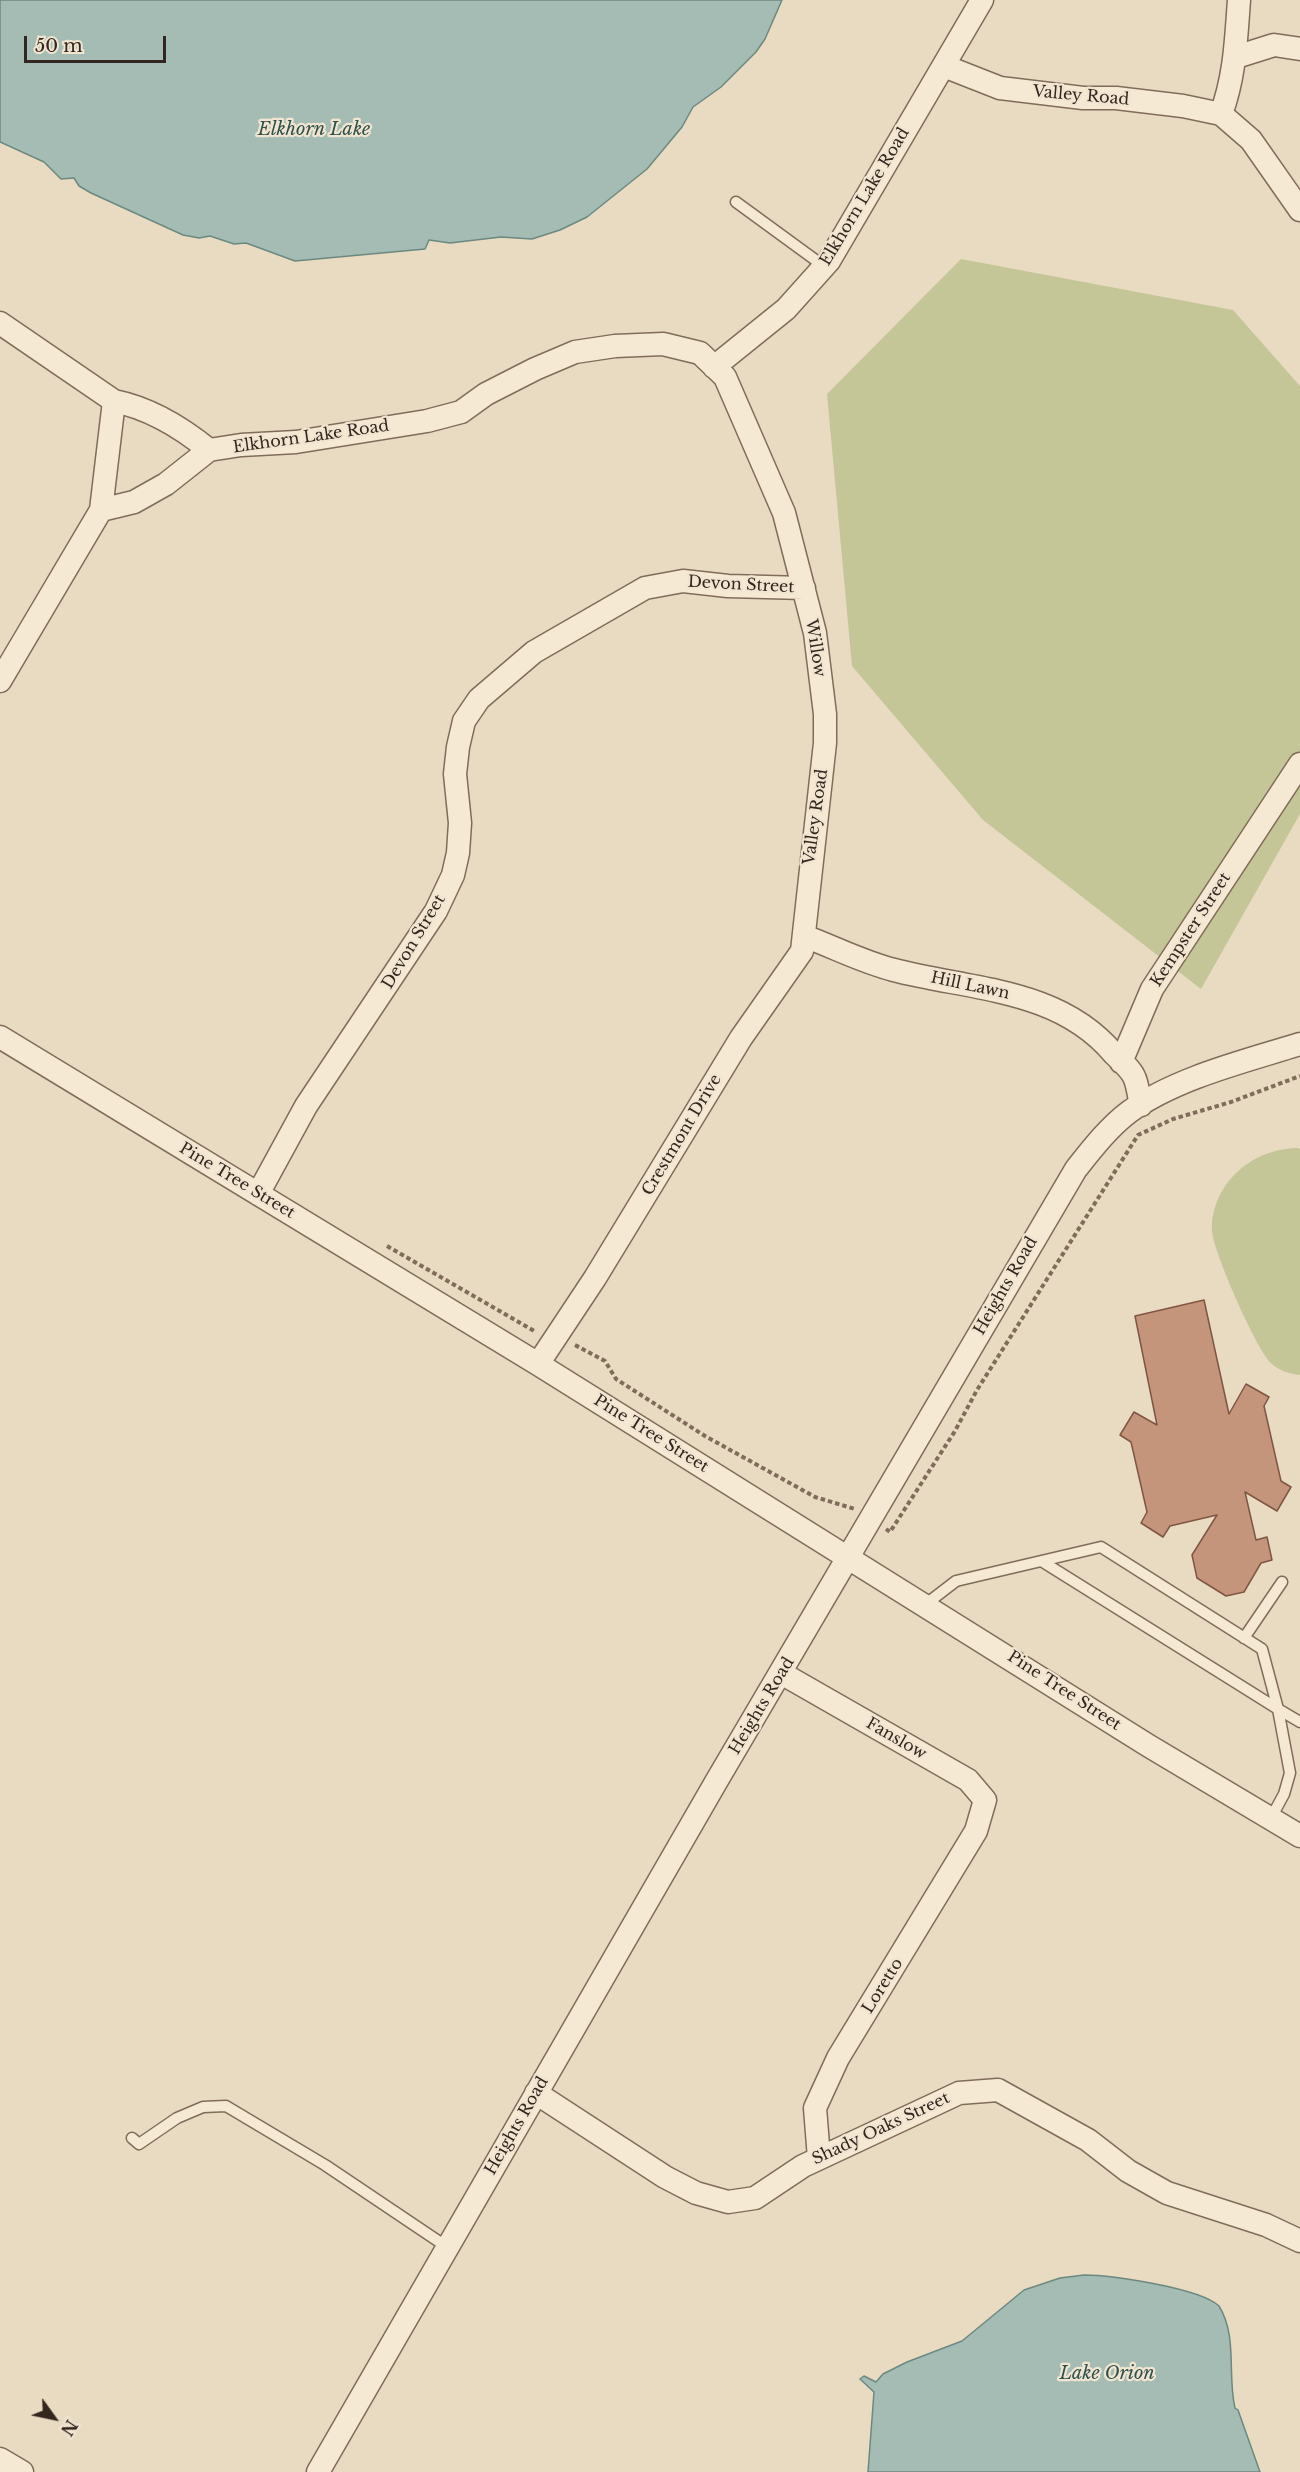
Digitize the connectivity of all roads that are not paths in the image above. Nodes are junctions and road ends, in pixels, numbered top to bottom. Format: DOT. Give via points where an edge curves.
graph roads {
  1 [pos="982,0"];
  2 [pos="1239,0"];
  3 [pos="1300,49"];
  4 [pos="1236,57"];
  5 [pos="944,66"];
  6 [pos="1221,114"];
  7 [pos="736,202"];
  8 [pos="1300,210"];
  9 [pos="825,267"];
  10 [pos="0,323"];
  11 [pos="714,367"];
  12 [pos="114,401"];
  13 [pos="209,450"];
  14 [pos="776,494"];
  15 [pos="101,510"];
  16 [pos="804,588"];
  17 [pos="1,678"];
  18 [pos="825,734"];
  19 [pos="1300,764"];
  20 [pos="805,899"];
  21 [pos="804,936"];
  22 [pos="0,1037"];
  23 [pos="1300,1044"];
  24 [pos="1121,1062"];
  25 [pos="1141,1105"];
  26 [pos="258,1194"];
  27 [pos="538,1364"];
  28 [pos="848,1556"];
  29 [pos="1043,1562"];
  30 [pos="1282,1582"];
  31 [pos="926,1604"];
  32 [pos="1244,1638"];
  33 [pos="782,1673"];
  34 [pos="1278,1709"];
  35 [pos="1300,1722"];
  36 [pos="1271,1818"];
  37 [pos="978,1821"];
  38 [pos="1300,1836"];
  39 [pos="536,2093"];
  40 [pos="132,2138"];
  41 [pos="819,2158"];
  42 [pos="1300,2241"];
  43 [pos="447,2247"];
  44 [pos="0,2459"];
  45 [pos="22,2472"];
  46 [pos="318,2472"];
  1 -- 5 [label="street, Elkhorn Lake Road"];
  2 -- 4 [label="street"];
  3 -- 4 [label="street" via="1274,45"];
  4 -- 6 [label="street"];
  5 -- 6 [label="street, Valley Road" via="1000,88 1116,98"];
  5 -- 9 [label="street, Elkhorn Lake Road"];
  6 -- 8 [label="street" via="1251,140"];
  7 -- 9 [label="lane"];
  9 -- 11 [label="street, Elkhorn Lake Road" via="786,309"];
  10 -- 12 [label="street"];
  11 -- 13 [label="street, Elkhorn Lake Road" via="700,353 663,344 575,352 486,394 461,412 439,418 296,442"];
  11 -- 14 [label="street, Elkhorn Lake Road" via="725,378"];
  12 -- 13 [label="street" via="165,421"];
  12 -- 15 [label="street"];
  13 -- 15 [label="street, Elkhorn Lake Road" via="158,489 134,502"];
  14 -- 16 [label="street, Willow"];
  15 -- 17 [label="street"];
  16 -- 18 [label="street, Willow" via="815,633"];
  16 -- 26 [label="street, Devon Street" via="683,581 645,588 534,652 479,699 464,721 458,747 455,774 460,823 453,875 436,911 306,1106"];
  18 -- 20 [label="street, Valley Road"];
  19 -- 24 [label="street, Kempster Street" via="1152,989"];
  20 -- 21 [label="street, Crestmont Drive"];
  21 -- 24 [label="street, Hill Lawn" via="893,970 989,987 1042,1003 1071,1016"];
  21 -- 27 [label="street, Crestmont Drive" via="802,951 741,1038"];
  22 -- 26 [label="street, Pine Tree Street"];
  23 -- 25 [label="street, Heights Road" via="1173,1088"];
  24 -- 25 [label="street" via="1134,1076"];
  25 -- 28 [label="street, Heights Road" via="1100,1140 1076,1169"];
  26 -- 27 [label="street, Pine Tree Street"];
  27 -- 28 [label="street, Pine Tree Street"];
  28 -- 31 [label="street, Pine Tree Street"];
  28 -- 33 [label="street, Heights Road"];
  29 -- 31 [label="lane" via="956,1581"];
  29 -- 32 [label="lane" via="1101,1547"];
  29 -- 34 [label="lane"];
  30 -- 32 [label="lane"];
  31 -- 36 [label="street, Pine Tree Street" via="1149,1746"];
  32 -- 34 [label="lane" via="1262,1649"];
  33 -- 37 [label="street, Fanslow" via="968,1780 985,1800"];
  33 -- 39 [label="street, Heights Road"];
  34 -- 35 [label="lane"];
  34 -- 36 [label="lane" via="1290,1773"];
  36 -- 38 [label="street, Pine Tree Street"];
  37 -- 41 [label="street, Loretto" via="948,1879 838,2058 815,2108"];
  39 -- 41 [label="street, Shady Oaks Street" via="665,2177 696,2193 728,2202 755,2198"];
  39 -- 43 [label="street, Heights Road"];
  40 -- 43 [label="lane" via="139,2144 177,2118 203,2107 226,2106 325,2165"];
  41 -- 42 [label="street, Shady Oaks Street" via="959,2093 998,2090 1088,2140 1128,2171 1167,2193 1266,2225"];
  43 -- 46 [label="street, Heights Road"];
  44 -- 45 [label="street"];
}
